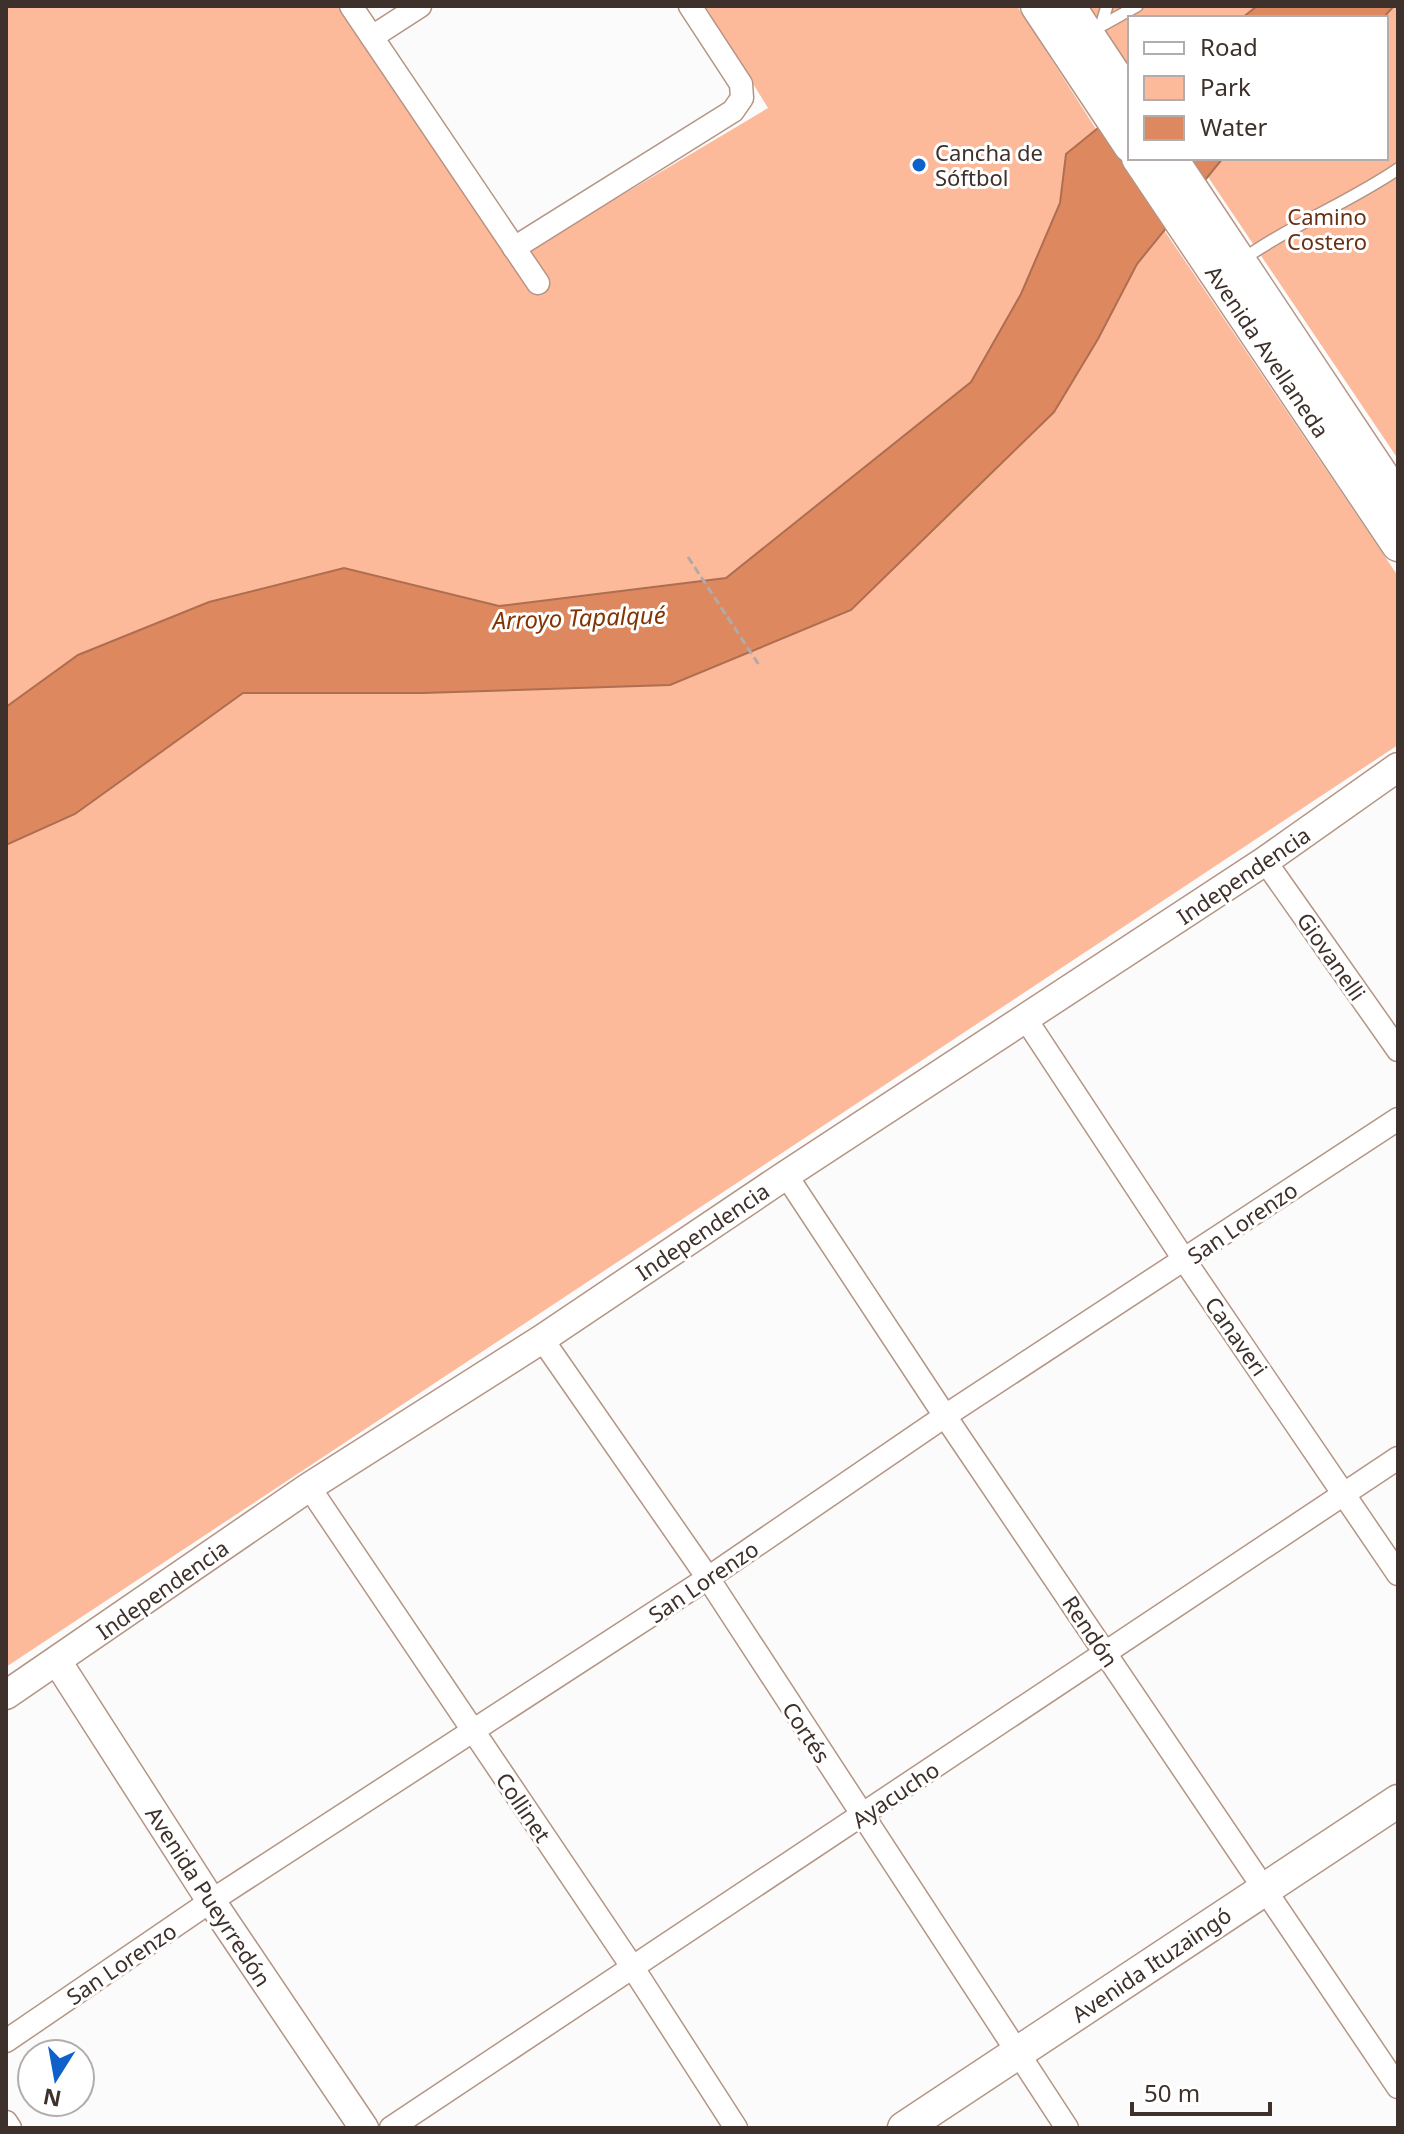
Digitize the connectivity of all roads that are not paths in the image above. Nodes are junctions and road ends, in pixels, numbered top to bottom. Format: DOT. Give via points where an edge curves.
graph roads {
  1 [pos="351,6"];
  2 [pos="420,6"];
  3 [pos="690,6"];
  4 [pos="1037,6"];
  5 [pos="1069,6"];
  6 [pos="1107,6"];
  7 [pos="1137,6"];
  8 [pos="372,37"];
  9 [pos="1087,40"];
  10 [pos="1115,92"];
  11 [pos="1128,139"];
  12 [pos="1140,160"];
  13 [pos="1172,160"];
  14 [pos="1398,169"];
  15 [pos="514,248"];
  16 [pos="1222,257"];
  17 [pos="538,283"];
  18 [pos="1398,499"];
  19 [pos="1398,545"];
  20 [pos="1398,767"];
  21 [pos="1265,861"];
  22 [pos="1025,1018"];
  23 [pos="1398,1050"];
  24 [pos="1398,1119"];
  25 [pos="786,1175"];
  26 [pos="1185,1261"];
  27 [pos="542,1339"];
  28 [pos="945,1416"];
  29 [pos="1398,1458"];
  30 [pos="309,1487"];
  31 [pos="1345,1493"];
  32 [pos="1398,1574"];
  33 [pos="708,1578"];
  34 [pos="1106,1653"];
  35 [pos="57,1661"];
  36 [pos="6,1695"];
  37 [pos="474,1733"];
  38 [pos="1398,1801"];
  39 [pos="861,1816"];
  40 [pos="1398,1826"];
  41 [pos="1270,1897"];
  42 [pos="211,1901"];
  43 [pos="633,1968"];
  44 [pos="6,2041"];
  45 [pos="1023,2062"];
  46 [pos="1398,2087"];
  47 [pos="6,2122"];
  48 [pos="10,2128"];
  49 [pos="364,2128"];
  50 [pos="391,2128"];
  51 [pos="736,2128"];
  52 [pos="904,2128"];
  53 [pos="944,2128"];
  54 [pos="1067,2128"];
  1 -- 8 [label="street"];
  2 -- 8 [label="street"];
  3 -- 15 [label="street" via="741,84 742,98 733,111"];
  4 -- 9 [label="main road"];
  5 -- 9 [label="main road"];
  6 -- 9 [label="lane"];
  7 -- 9 [label="lane"];
  8 -- 15 [label="street"];
  9 -- 10 [label="main road"];
  10 -- 11 [label="main road"];
  12 -- 16 [label="main road, Avenida Avellaneda"];
  13 -- 16 [label="main road, Avenida Avellaneda"];
  14 -- 16 [label="lane" via="1268,241"];
  15 -- 17 [label="street"];
  16 -- 18 [label="main road, Avenida Avellaneda"];
  16 -- 19 [label="main road, Avenida Avellaneda"];
  20 -- 21 [label="street, Independencia"];
  21 -- 22 [label="street, Independencia"];
  21 -- 23 [label="street, Giovanelli"];
  22 -- 25 [label="street, Independencia"];
  22 -- 26 [label="street, Canaveri"];
  24 -- 26 [label="street, San Lorenzo"];
  25 -- 27 [label="street, Independencia"];
  25 -- 28 [label="street, Rendón"];
  26 -- 28 [label="street, San Lorenzo"];
  26 -- 31 [label="street, Canaveri"];
  27 -- 30 [label="street, Independencia"];
  27 -- 33 [label="street, Cortés"];
  28 -- 33 [label="street, San Lorenzo"];
  28 -- 34 [label="street, Rendón"];
  29 -- 31 [label="street, Ayacucho"];
  30 -- 35 [label="street, Independencia"];
  30 -- 37 [label="street, Collinet"];
  31 -- 32 [label="street, Canaveri"];
  31 -- 34 [label="street, Ayacucho"];
  33 -- 37 [label="street, San Lorenzo"];
  33 -- 39 [label="street, Cortés"];
  34 -- 39 [label="street, Ayacucho"];
  34 -- 41 [label="street, Rendón"];
  35 -- 36 [label="street, Independencia"];
  35 -- 42 [label="street, Avenida Pueyrredón"];
  37 -- 42 [label="street, San Lorenzo"];
  37 -- 43 [label="street, Collinet"];
  38 -- 41 [label="main road, Avenida Ituzaingó"];
  39 -- 43 [label="street, Ayacucho"];
  39 -- 45 [label="street, Cortés"];
  40 -- 41 [label="main road, Avenida Ituzaingó"];
  41 -- 45 [label="main road, Avenida Ituzaingó"];
  41 -- 46 [label="street, Rendón"];
  42 -- 44 [label="street, San Lorenzo"];
  42 -- 49 [label="street, Avenida Pueyrredón"];
  43 -- 50 [label="street, Ayacucho"];
  43 -- 51 [label="street, Collinet"];
  45 -- 52 [label="main road, Avenida Ituzaingó"];
  45 -- 53 [label="main road, Avenida Ituzaingó"];
  45 -- 54 [label="street, Cortés"];
  47 -- 48 [label="street"];
}
